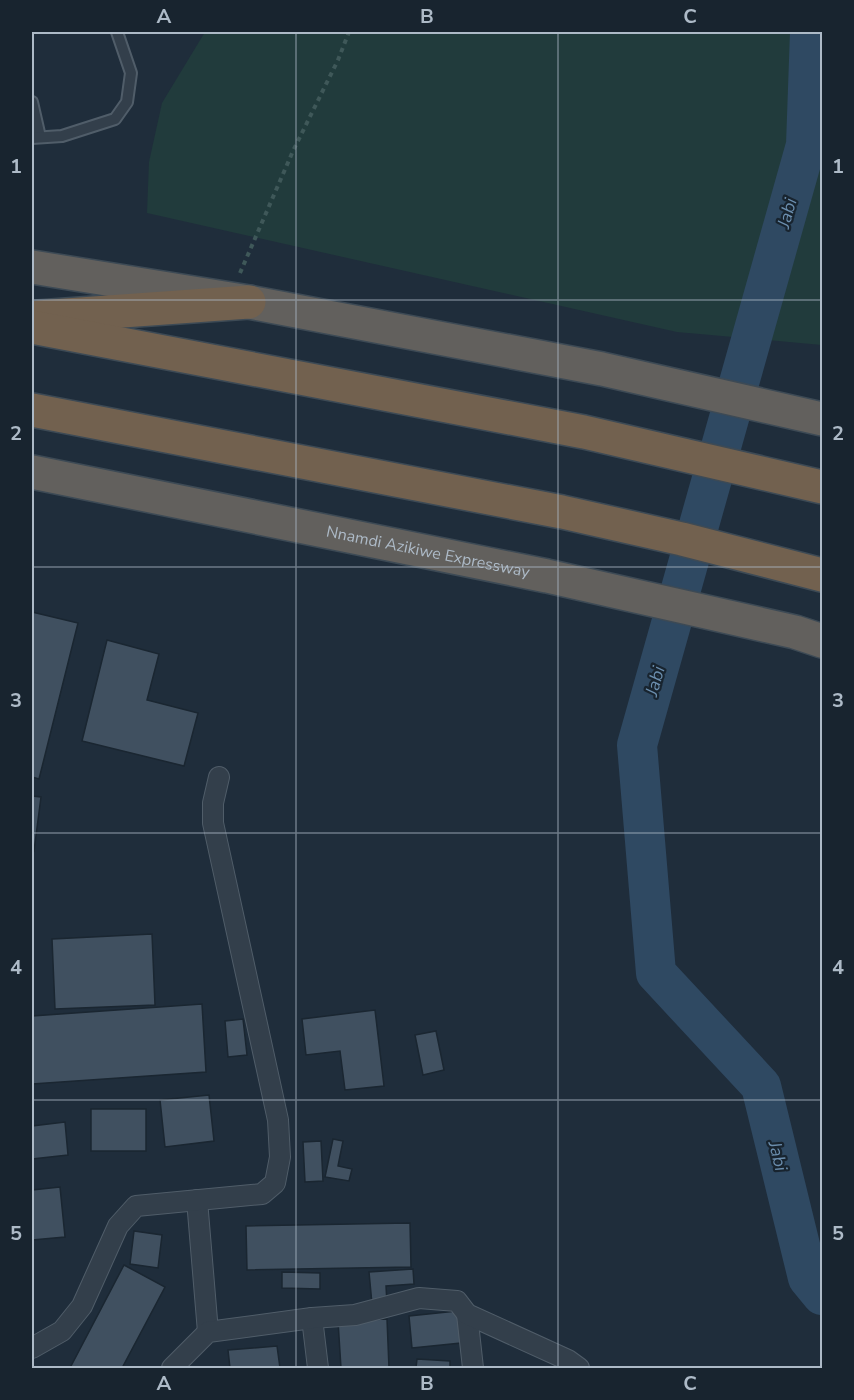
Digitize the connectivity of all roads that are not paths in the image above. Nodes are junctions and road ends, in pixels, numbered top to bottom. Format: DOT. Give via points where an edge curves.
graph roads {
  1 [pos="117,32"];
  2 [pos="32,102"];
  3 [pos="36,138"];
  4 [pos="32,267"];
  5 [pos="239,300"];
  6 [pos="32,317"];
  7 [pos="32,327"];
  8 [pos="32,410"];
  9 [pos="822,419"];
  10 [pos="32,472"];
  11 [pos="822,487"];
  12 [pos="818,573"];
  13 [pos="809,636"];
  14 [pos="219,777"];
  15 [pos="197,1200"];
  16 [pos="468,1314"];
  17 [pos="312,1318"];
  18 [pos="208,1332"];
  19 [pos="32,1348"];
  20 [pos="172,1368"];
  21 [pos="318,1368"];
  22 [pos="473,1368"];
  23 [pos="579,1368"];
  1 -- 3 [label="lane" via="131,73 127,102 115,119 62,136"];
  2 -- 3 [label="lane"];
  4 -- 5 [label="highway"];
  5 -- 6 [label="highway"];
  5 -- 9 [label="highway" via="602,369"];
  7 -- 11 [label="highway" via="584,432"];
  8 -- 12 [label="highway" via="562,512"];
  10 -- 13 [label="highway, Nnamdi Azikiwe Expressway" via="547,576"];
  14 -- 15 [label="street" via="213,823 278,1120 280,1157 275,1184 262,1194"];
  15 -- 18 [label="street"];
  15 -- 19 [label="street" via="136,1206 118,1226 82,1306 62,1331"];
  16 -- 17 [label="street" via="457,1301 419,1298 355,1315"];
  16 -- 22 [label="street"];
  16 -- 23 [label="street"];
  17 -- 18 [label="street"];
  17 -- 21 [label="street"];
  18 -- 20 [label="street"];
}
